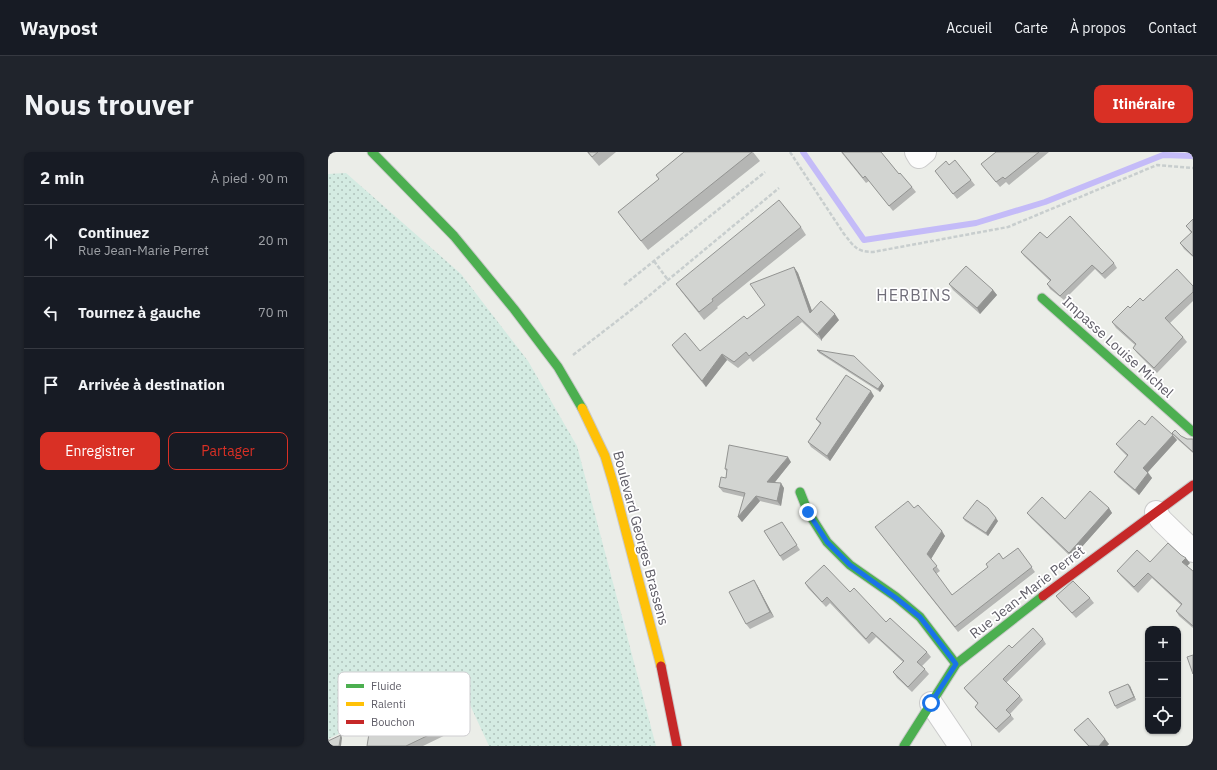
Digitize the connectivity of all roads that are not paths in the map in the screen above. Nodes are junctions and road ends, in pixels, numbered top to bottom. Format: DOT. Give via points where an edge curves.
graph roads {
  1 [pos="372,152"];
  2 [pos="916,152"];
  3 [pos="925,152"];
  4 [pos="1042,298"];
  5 [pos="1193,432"];
  6 [pos="1193,485"];
  7 [pos="800,492"];
  8 [pos="1156,512"];
  9 [pos="1193,551"];
  10 [pos="956,664"];
  11 [pos="931,703"];
  12 [pos="677,746"];
  13 [pos="904,746"];
  14 [pos="960,746"];
  1 -- 12 [label="street, Boulevard Georges Brassens" via="454,236 514,309 558,367 584,412 605,456 614,486 663,675"];
  2 -- 3 [label="street" via="919,156"];
  4 -- 5 [label="street, Impasse Louise Michel"];
  6 -- 8 [label="street, Rue Jean-Marie Perret"];
  7 -- 10 [label="street" via="808,512 827,542 850,565 920,617"];
  8 -- 9 [label="street"];
  8 -- 10 [label="street, Rue Jean-Marie Perret"];
  10 -- 11 [label="street, Rue Jean-Marie Perret"];
  11 -- 13 [label="street, Rue Jean-Marie Perret"];
  11 -- 14 [label="street"];
}
